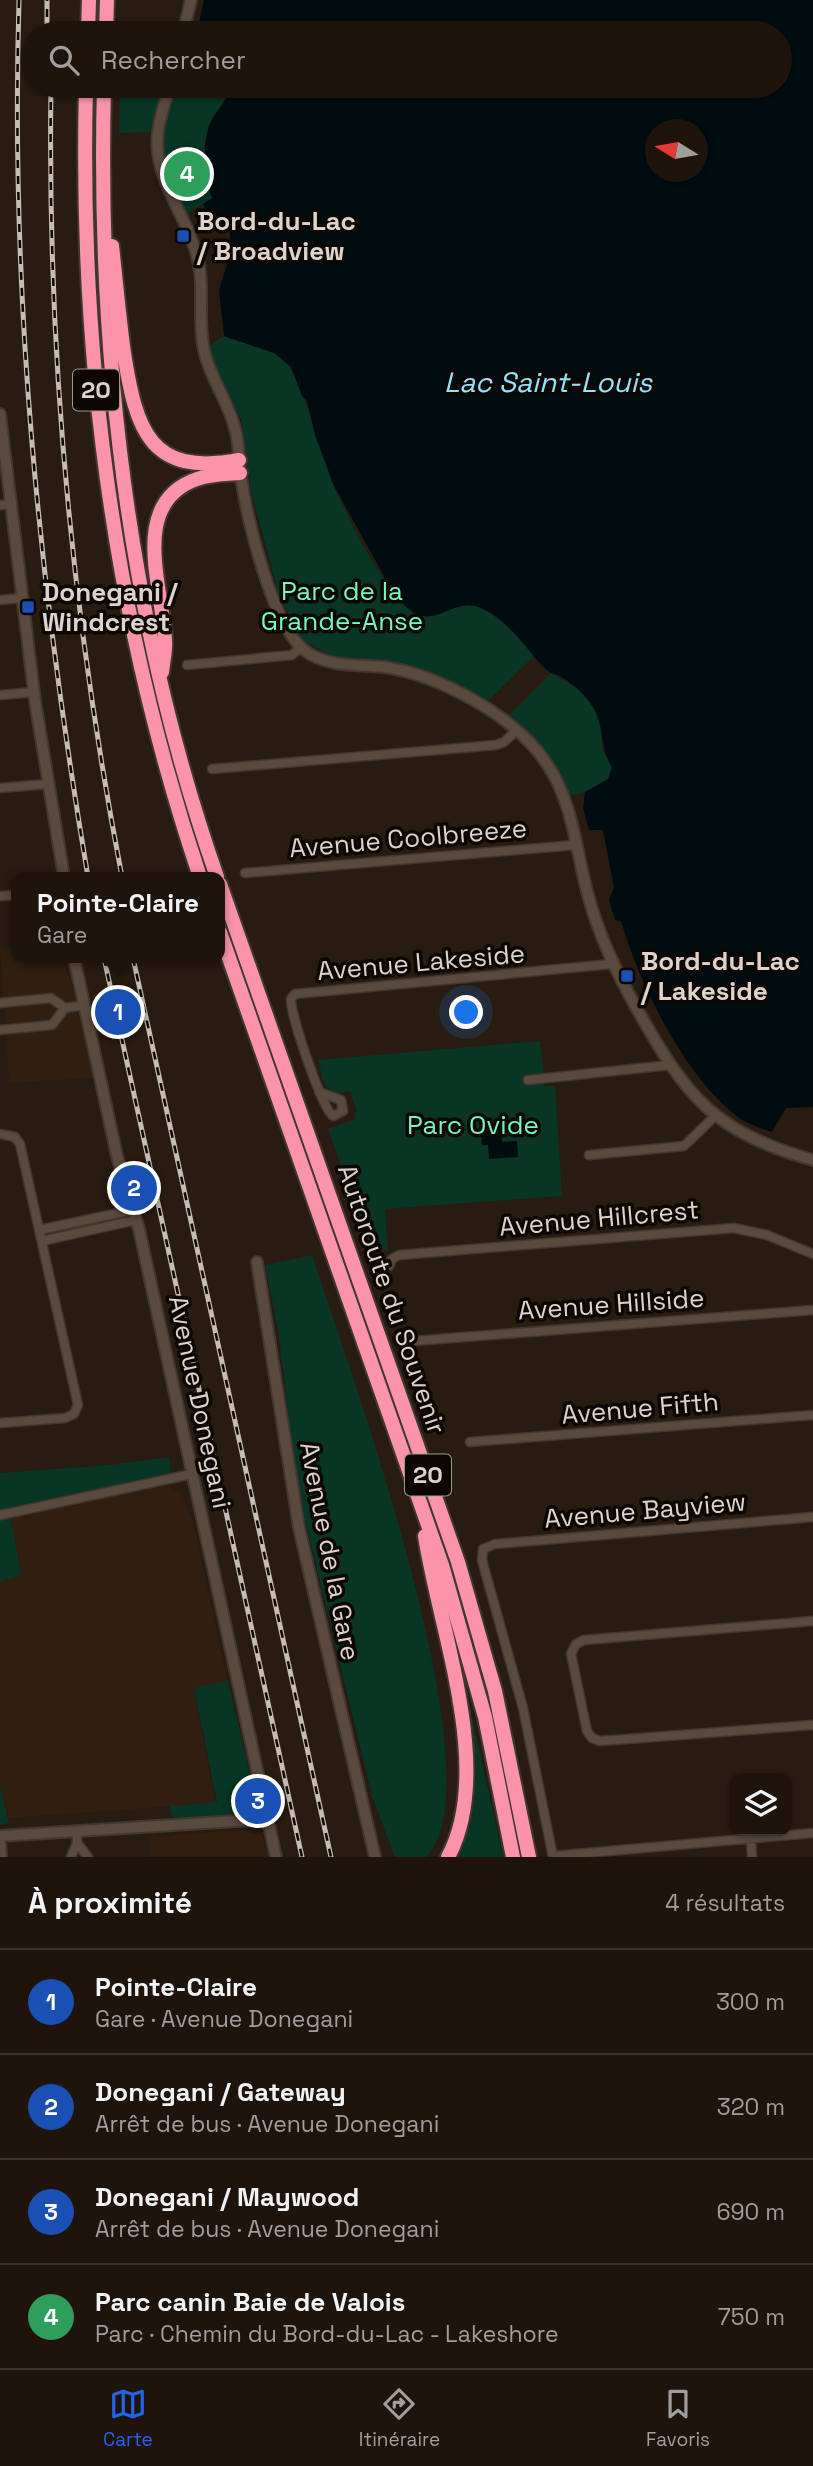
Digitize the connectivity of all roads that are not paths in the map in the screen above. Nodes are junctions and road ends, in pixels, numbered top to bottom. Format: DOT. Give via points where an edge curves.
graph roads {
  1 [pos="89,0"];
  2 [pos="107,0"];
  3 [pos="191,0"];
  4 [pos="88,21"];
  5 [pos="106,21"];
  6 [pos="186,21"];
  7 [pos="86,98"];
  8 [pos="104,98"];
  9 [pos="166,98"];
  10 [pos="103,143"];
  11 [pos="0,414"];
  12 [pos="239,466"];
  13 [pos="6,505"];
  14 [pos="21,598"];
  15 [pos="0,600"];
  16 [pos="301,647"];
  17 [pos="187,665"];
  18 [pos="161,684"];
  19 [pos="34,692"];
  20 [pos="0,695"];
  21 [pos="517,730"];
  22 [pos="212,769"];
  23 [pos="48,784"];
  24 [pos="0,788"];
  25 [pos="575,845"];
  26 [pos="63,872"];
  27 [pos="198,872"];
  28 [pos="215,872"];
  29 [pos="245,873"];
  30 [pos="225,901"];
  31 [pos="225,949"];
  32 [pos="75,963"];
  33 [pos="612,964"];
  34 [pos="0,1003"];
  35 [pos="85,1005"];
  36 [pos="65,1008"];
  37 [pos="0,1030"];
  38 [pos="670,1065"];
  39 [pos="528,1080"];
  40 [pos="319,1092"];
  41 [pos="715,1116"];
  42 [pos="0,1134"];
  43 [pos="589,1155"];
  44 [pos="813,1160"];
  45 [pos="135,1215"];
  46 [pos="39,1230"];
  47 [pos="42,1241"];
  48 [pos="813,1254"];
  49 [pos="257,1262"];
  50 [pos="389,1266"];
  51 [pos="813,1310"];
  52 [pos="413,1341"];
  53 [pos="813,1415"];
  54 [pos="0,1423"];
  55 [pos="470,1443"];
  56 [pos="192,1474"];
  57 [pos="420,1500"];
  58 [pos="0,1515"];
  59 [pos="813,1517"];
  60 [pos="813,1621"];
  61 [pos="813,1725"];
  62 [pos="268,1819"];
  63 [pos="813,1833"];
  64 [pos="0,1837"];
  65 [pos="77,1838"];
  66 [pos="751,1838"];
  67 [pos="375,1851"];
  68 [pos="553,1856"];
  69 [pos="1,1857"];
  70 [pos="71,1857"];
  71 [pos="88,1857"];
  72 [pos="276,1857"];
  73 [pos="381,1857"];
  74 [pos="448,1857"];
  75 [pos="513,1857"];
  76 [pos="529,1857"];
  77 [pos="752,1857"];
  1 -- 4 [label="highway"];
  2 -- 5 [label="highway"];
  3 -- 6 [label="street"];
  7 -- 27 [label="highway, 20" via="88,284 106,474 142,672"];
  8 -- 10 [label="highway, 20"];
  9 -- 12 [label="street" via="158,127 159,157 167,189 197,253 205,353 235,426"];
  10 -- 12 [label="highway" via="121,328 138,418 150,439 177,459"];
  10 -- 18 [label="highway, 20" via="104,286 114,409 134,555"];
  11 -- 13 [label="street"];
  12 -- 16 [label="street" via="274,604"];
  12 -- 18 [label="highway" via="190,481 172,494 159,514 154,547 165,641"];
  13 -- 14 [label="street"];
  14 -- 15 [label="street"];
  14 -- 19 [label="street"];
  16 -- 17 [label="street" via="292,654"];
  16 -- 21 [label="street" via="328,662 389,668 439,684"];
  18 -- 28 [label="highway, 20"];
  19 -- 20 [label="street"];
  19 -- 23 [label="street"];
  21 -- 22 [label="street" via="496,745"];
  21 -- 25 [label="street" via="551,769 569,811"];
  23 -- 24 [label="street"];
  23 -- 26 [label="street"];
  25 -- 29 [label="street, Avenue Coolbreeze"];
  25 -- 33 [label="street" via="597,928"];
  30 -- 76 [label="highway, Autoroute du Souvenir / 20" via="458,1562 497,1701"];
  31 -- 57 [label="highway, Autoroute du Souvenir / 20"];
  32 -- 35 [label="street, Avenue Donegani"];
  33 -- 38 [label="street"];
  33 -- 40 [label="street, Avenue Lakeside" via="295,994 291,1008"];
  34 -- 36 [label="street" via="51,998"];
  35 -- 36 [label="street"];
  35 -- 45 [label="street, Avenue Donegani" via="117,1156"];
  36 -- 37 [label="street" via="52,1025"];
  38 -- 39 [label="street"];
  38 -- 41 [label="street"];
  41 -- 43 [label="street" via="684,1146"];
  41 -- 44 [label="street" via="752,1140"];
  42 -- 46 [label="street" via="15,1137 20,1144"];
  45 -- 46 [label="street"];
  45 -- 47 [label="street"];
  45 -- 56 [label="street, Avenue Donegani"];
  46 -- 47 [label="street"];
  47 -- 54 [label="street" via="78,1405 74,1414 65,1418"];
  48 -- 50 [label="street, Avenue Hillcrest" via="734,1228 399,1255"];
  49 -- 67 [label="street, Avenue de la Gare" via="299,1528"];
  51 -- 52 [label="street, Avenue Hillside"];
  53 -- 55 [label="street, Avenue Fifth"];
  56 -- 58 [label="street"];
  56 -- 62 [label="street, Avenue Donegani"];
  57 -- 74 [label="highway" via="467,1756 463,1815"];
  57 -- 75 [label="highway, Autoroute du Souvenir / 20" via="475,1677"];
  59 -- 68 [label="street, Avenue Bayview" via="495,1544 483,1549 482,1560 525,1717"];
  60 -- 61 [label="street" via="584,1640 576,1643 570,1654 587,1731 600,1741"];
  62 -- 65 [label="street"];
  62 -- 72 [label="street, Avenue Donegani"];
  63 -- 66 [label="street"];
  64 -- 65 [label="street"];
  64 -- 69 [label="street"];
  65 -- 70 [label="street"];
  65 -- 71 [label="street"];
  66 -- 68 [label="street"];
  66 -- 77 [label="street"];
  67 -- 73 [label="street, Avenue de la Gare"];
}
